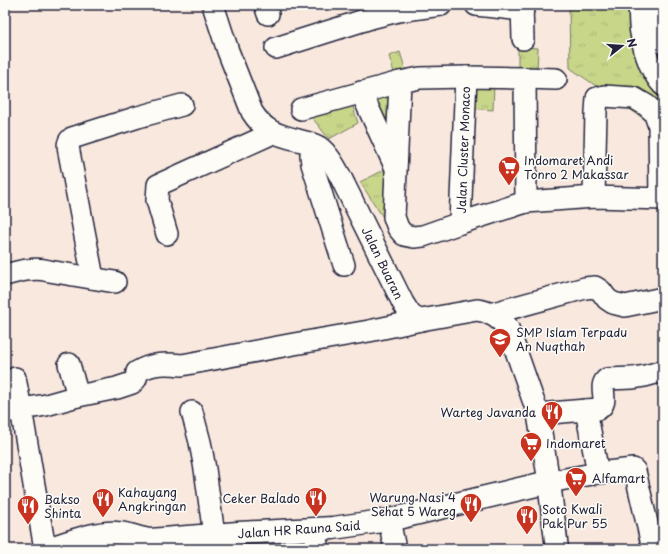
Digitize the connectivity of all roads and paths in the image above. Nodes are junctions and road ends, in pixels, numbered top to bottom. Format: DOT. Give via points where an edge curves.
graph roads {
  1 [pos="213,5"];
  2 [pos="441,5"];
  3 [pos="476,5"];
  4 [pos="639,5"];
  5 [pos="658,5"];
  6 [pos="522,7"];
  7 [pos="372,11"];
  8 [pos="523,39"];
  9 [pos="663,43"];
  10 [pos="276,48"];
  11 [pos="466,77"];
  12 [pos="526,78"];
  13 [pos="556,79"];
  14 [pos="400,82"];
  15 [pos="663,85"];
  16 [pos="361,92"];
  17 [pos="182,105"];
  18 [pos="301,109"];
  19 [pos="273,133"];
  20 [pos="312,144"];
  21 [pos="396,169"];
  22 [pos="594,197"];
  23 [pos="661,199"];
  24 [pos="526,202"];
  25 [pos="460,222"];
  26 [pos="167,234"];
  27 [pos="344,265"];
  28 [pos="5,275"];
  29 [pos="93,278"];
  30 [pos="115,282"];
  31 [pos="663,298"];
  32 [pos="490,314"];
  33 [pos="421,320"];
  34 [pos="69,364"];
  35 [pos="663,371"];
  36 [pos="15,378"];
  37 [pos="78,396"];
  38 [pos="586,410"];
  39 [pos="13,411"];
  40 [pos="192,412"];
  41 [pos="538,414"];
  42 [pos="598,473"];
  43 [pos="550,482"];
  44 [pos="389,520"];
  45 [pos="316,539"];
  46 [pos="217,540"];
  47 [pos="190,543"];
  48 [pos="46,549"];
  49 [pos="395,549"];
  50 [pos="557,549"];
  51 [pos="653,549"];
  1 -- 19 [label="street, Jalan Buaran" via="228,52 252,112 258,121"];
  2 -- 7 [label="street" via="398,11"];
  3 -- 6 [label="street"];
  4 -- 15 [label="street" via="641,34 647,57"];
  5 -- 9 [label="street"];
  6 -- 8 [label="street"];
  7 -- 10 [label="street"];
  11 -- 12 [label="street, Jalan Cluster Monaco"];
  11 -- 14 [label="street, Jalan Cluster Monaco" via="420,78"];
  11 -- 25 [label="street, Jalan Cluster Monaco"];
  12 -- 13 [label="street, Jalan Cluster Monaco"];
  12 -- 24 [label="street"];
  14 -- 16 [label="street, Jalan Cluster Monaco"];
  14 -- 21 [label="street, Jalan Cluster Monaco"];
  16 -- 18 [label="street, Jalan Cluster Monaco"];
  16 -- 21 [label="street, Jalan Cluster Monaco"];
  17 -- 29 [label="street" via="69,141"];
  19 -- 20 [label="street, Jalan Buaran"];
  19 -- 26 [label="street" via="158,185 157,200"];
  20 -- 27 [label="street" via="312,164"];
  20 -- 33 [label="street, Jalan Buaran" via="320,148 338,172 403,303 414,318"];
  21 -- 25 [label="street, Jalan Cluster Monaco" via="394,217 404,235 423,236"];
  22 -- 23 [label="street, Jalan Cluster Monaco"];
  22 -- 23 [label="street, Jalan Cluster Monaco" via="597,98 604,96 634,98 654,112 659,126"];
  22 -- 24 [label="street, Jalan Cluster Monaco"];
  24 -- 25 [label="street, Jalan Cluster Monaco"];
  28 -- 29 [label="street" via="40,269"];
  29 -- 30 [label="street"];
  31 -- 32 [label="street" via="625,306 613,303 595,287"];
  32 -- 33 [label="street" via="476,310"];
  32 -- 41 [label="street" via="508,328"];
  33 -- 37 [label="street" via="182,365 153,365 138,372 132,383"];
  34 -- 37 [label="street"];
  35 -- 38 [label="street" via="633,378 607,378 603,384 602,407"];
  36 -- 39 [label="street"];
  37 -- 39 [label="street"];
  38 -- 41 [label="street"];
  38 -- 42 [label="street"];
  39 -- 48 [label="street"];
  40 -- 46 [label="street" via="200,442"];
  41 -- 43 [label="street"];
  42 -- 43 [label="street"];
  42 -- 51 [label="street" via="633,469 635,471"];
  43 -- 44 [label="main road, Jalan HR Rauna Said"];
  43 -- 50 [label="main road"];
  44 -- 45 [label="main road, Jalan HR Rauna Said" via="333,528"];
  44 -- 49 [label="street"];
  45 -- 46 [label="main road, Jalan HR Rauna Said" via="238,533"];
  46 -- 47 [label="main road, Jalan HR Rauna Said"];
  47 -- 48 [label="main road, Jalan HR Rauna Said" via="144,540 116,532 90,536"];
}
